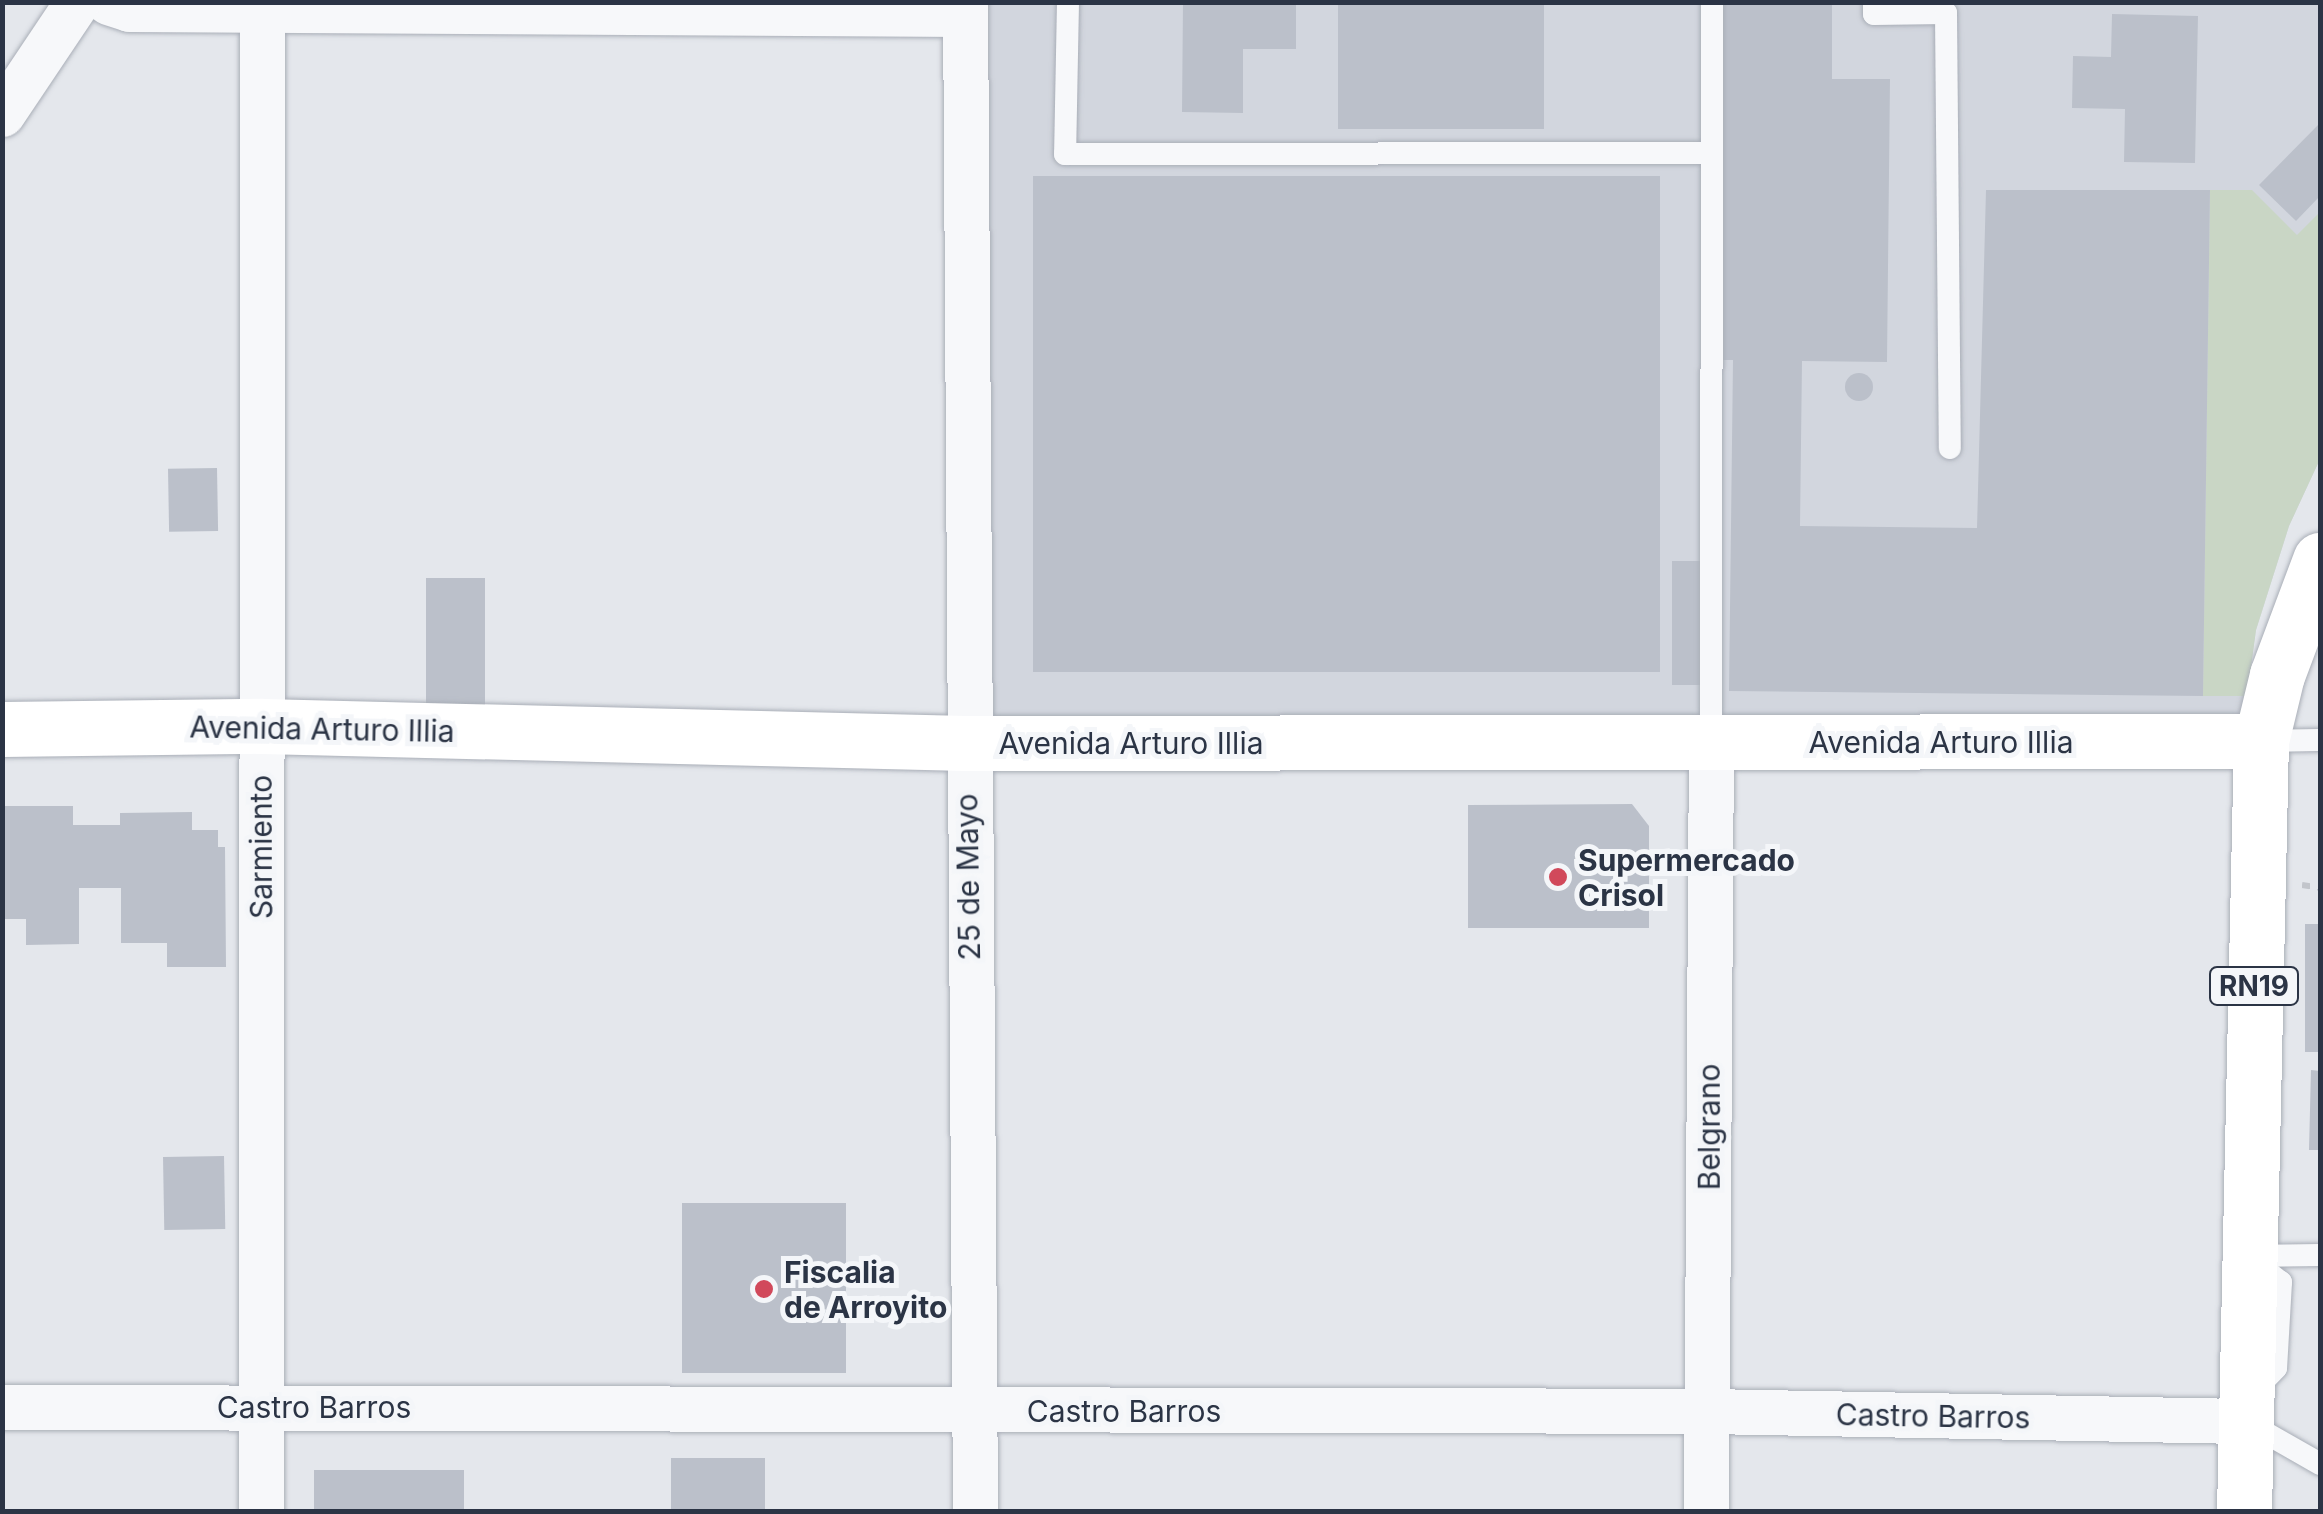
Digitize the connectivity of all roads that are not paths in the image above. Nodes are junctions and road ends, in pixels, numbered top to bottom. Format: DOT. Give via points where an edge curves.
graph roads {
  1 [pos="77,2"];
  2 [pos="108,2"];
  3 [pos="1068,2"];
  4 [pos="1712,2"];
  5 [pos="1874,2"];
  6 [pos="262,5"];
  7 [pos="965,8"];
  8 [pos="2,114"];
  9 [pos="1711,154"];
  10 [pos="1950,448"];
  11 [pos="2320,560"];
  12 [pos="262,726"];
  13 [pos="2,729"];
  14 [pos="2320,740"];
  15 [pos="2260,742"];
  16 [pos="966,743"];
  17 [pos="1711,743"];
  18 [pos="2320,1255"];
  19 [pos="2248,1256"];
  20 [pos="2,1407"];
  21 [pos="261,1407"];
  22 [pos="976,1411"];
  23 [pos="2245,1411"];
  24 [pos="1707,1412"];
  25 [pos="2320,1464"];
  26 [pos="261,1512"];
  27 [pos="975,1512"];
  28 [pos="1706,1512"];
  29 [pos="2244,1512"];
  1 -- 8 [label="street"];
  2 -- 6 [label="street" via="129,10"];
  3 -- 9 [label="lane" via="1066,154"];
  4 -- 9 [label="lane"];
  5 -- 10 [label="lane" via="1874,14 1946,13"];
  6 -- 7 [label="street"];
  6 -- 12 [label="street, Sarmiento"];
  7 -- 16 [label="street, 25 de Mayo"];
  9 -- 17 [label="lane"];
  11 -- 15 [label="main road, RN19"];
  12 -- 13 [label="main road, Avenida Arturo Illia"];
  12 -- 16 [label="main road, Avenida Arturo Illia"];
  12 -- 21 [label="street, Sarmiento"];
  14 -- 15 [label="lane"];
  15 -- 17 [label="main road, Avenida Arturo Illia"];
  15 -- 19 [label="main road, RN19"];
  16 -- 17 [label="main road, Avenida Arturo Illia"];
  16 -- 22 [label="street, 25 de Mayo"];
  17 -- 24 [label="street, Belgrano"];
  18 -- 19 [label="lane"];
  19 -- 23 [label="main road, RN19"];
  20 -- 21 [label="street, Castro Barros"];
  21 -- 22 [label="street, Castro Barros"];
  21 -- 26 [label="street, Sarmiento"];
  22 -- 24 [label="street, Castro Barros"];
  22 -- 27 [label="street, 25 de Mayo"];
  23 -- 24 [label="street, Castro Barros"];
  23 -- 25 [label="lane"];
  23 -- 29 [label="main road, RN19"];
  24 -- 28 [label="street, Belgrano"];
}
